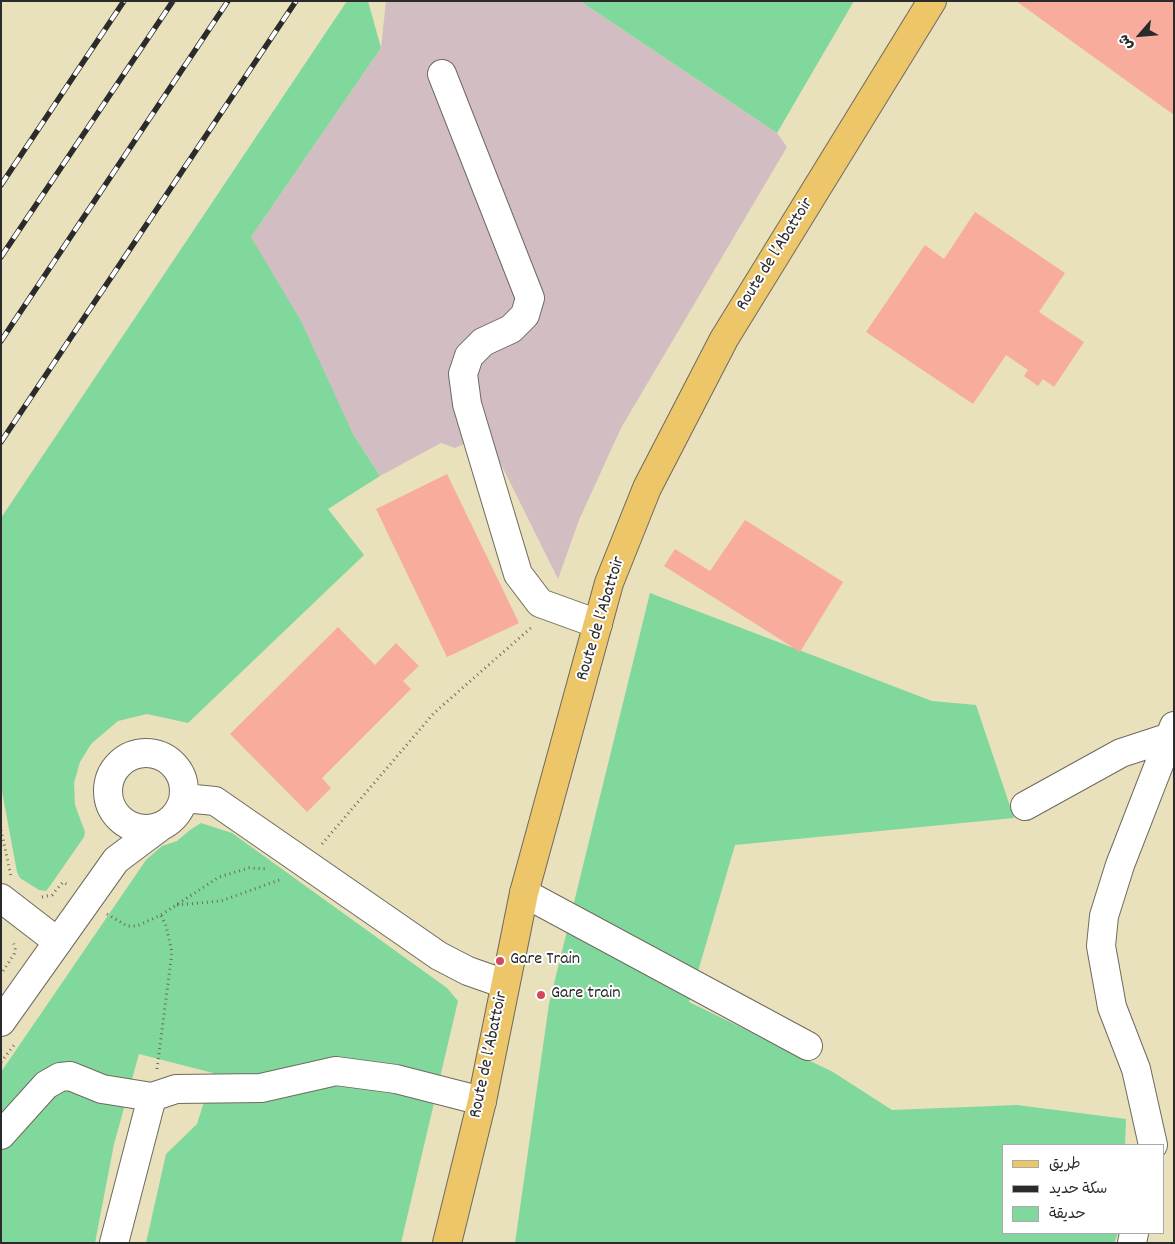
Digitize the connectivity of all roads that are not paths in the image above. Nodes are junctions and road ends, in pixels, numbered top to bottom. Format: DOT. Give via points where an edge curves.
graph roads {
  1 [pos="932,1"];
  2 [pos="442,74"];
  3 [pos="598,624"];
  4 [pos="1172,732"];
  5 [pos="184,798"];
  6 [pos="1025,806"];
  7 [pos="113,812"];
  8 [pos="160,827"];
  9 [pos="116,860"];
  10 [pos="524,893"];
  11 [pos="1,898"];
  12 [pos="58,942"];
  13 [pos="505,984"];
  14 [pos="1,1022"];
  15 [pos="808,1046"];
  16 [pos="152,1097"];
  17 [pos="482,1101"];
  18 [pos="1,1135"];
  19 [pos="1152,1144"];
  20 [pos="114,1243"];
  21 [pos="447,1243"];
  1 -- 3 [label="main road, Route de l’Abattoir" via="724,339 647,488 609,583"];
  2 -- 3 [label="street" via="530,298 525,315 511,329 482,342 469,356 463,374 467,404 518,574 540,604"];
  3 -- 10 [label="main road, Route de l’Abattoir"];
  4 -- 6 [label="street" via="1121,753"];
  4 -- 19 [label="street" via="1120,865 1104,916 1101,946 1112,1007 1136,1068"];
  5 -- 7 [label="street" via="182,778 171,762 150,752 137,753 116,765 110,776 107,788"];
  5 -- 8 [label="street" via="171,820"];
  5 -- 13 [label="street" via="215,801 439,956"];
  7 -- 8 [label="street" via="134,827 147,830"];
  7 -- 9 [label="street" via="119,843"];
  8 -- 9 [label="street"];
  9 -- 12 [label="street"];
  10 -- 13 [label="main road, Route de l’Abattoir"];
  10 -- 15 [label="street"];
  11 -- 12 [label="street"];
  12 -- 14 [label="street"];
  13 -- 17 [label="main road, Route de l’Abattoir"];
  16 -- 17 [label="street" via="176,1089 262,1088 336,1071 396,1079"];
  16 -- 18 [label="street" via="102,1089 70,1076 60,1077 46,1085"];
  16 -- 20 [label="street"];
  17 -- 21 [label="main road, Route de l’Abattoir"];
}
